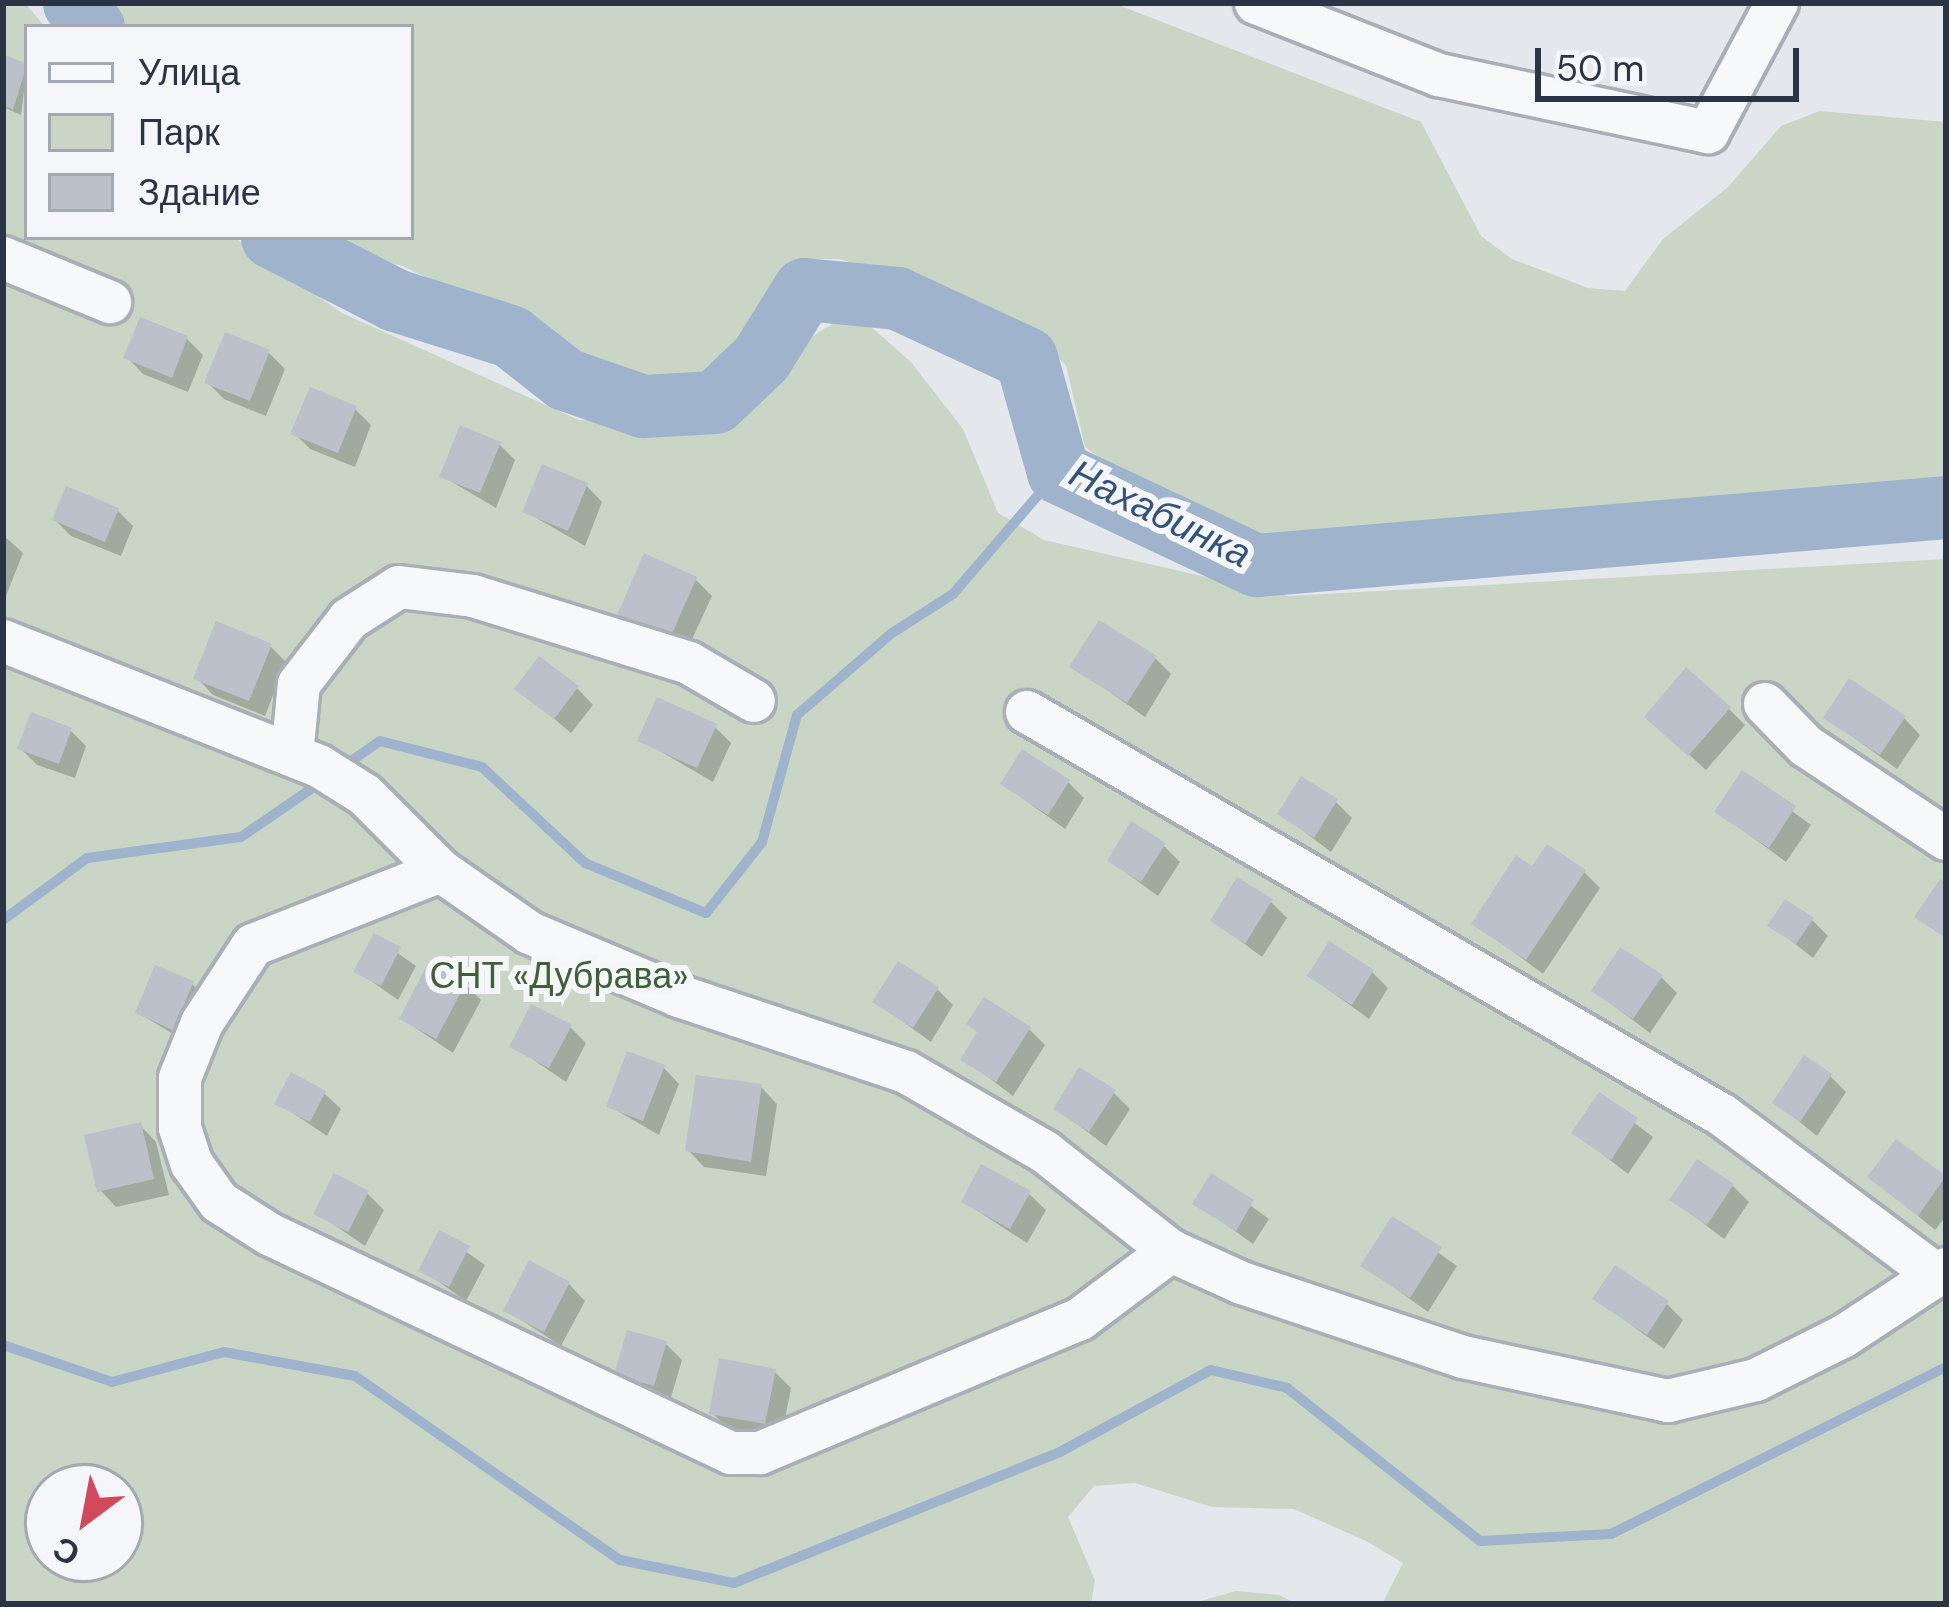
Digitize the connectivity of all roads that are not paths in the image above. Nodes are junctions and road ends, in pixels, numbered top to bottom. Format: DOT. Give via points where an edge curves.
graph roads {
  1 [pos="1256,3"];
  2 [pos="1777,3"];
  3 [pos="1305,10"];
  4 [pos="6,267"];
  5 [pos="110,302"];
  6 [pos="3,641"];
  7 [pos="754,701"];
  8 [pos="1765,704"];
  9 [pos="1027,712"];
  10 [pos="306,761"];
  11 [pos="1946,839"];
  12 [pos="441,872"];
  13 [pos="1172,1250"];
  14 [pos="1942,1272"];
  1 -- 3 [label="street"];
  2 -- 3 [label="street" via="1708,132 1439,75"];
  4 -- 5 [label="street"];
  6 -- 10 [label="street"];
  7 -- 10 [label="street" via="689,663 473,596 399,587 349,619 299,683"];
  8 -- 11 [label="street" via="1806,746"];
  9 -- 14 [label="street" via="1703,1103"];
  10 -- 12 [label="street" via="365,795"];
  12 -- 13 [label="street" via="530,934 679,996 906,1072 1045,1152"];
  12 -- 13 [label="street" via="254,945 202,1023 180,1078 180,1128 192,1164 219,1202 269,1234 730,1453 760,1453 1080,1319"];
  13 -- 14 [label="street" via="1242,1283 1462,1357 1668,1401 1756,1380 1844,1336"];
}
